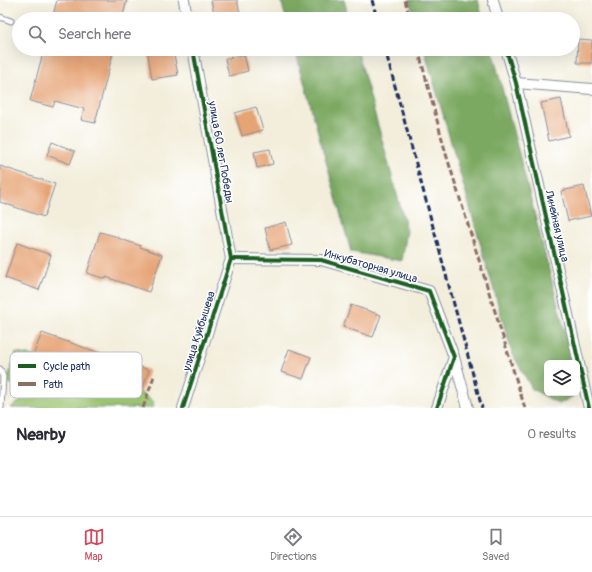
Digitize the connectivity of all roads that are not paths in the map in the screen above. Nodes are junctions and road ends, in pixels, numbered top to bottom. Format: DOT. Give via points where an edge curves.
graph roads {
  1 [pos="184,0"];
  2 [pos="493,0"];
  3 [pos="186,12"];
  4 [pos="496,12"];
  5 [pos="0,17"];
  6 [pos="11,21"];
  7 [pos="194,56"];
  8 [pos="508,56"];
  9 [pos="516,84"];
  10 [pos="592,89"];
  11 [pos="231,259"];
  12 [pos="454,357"];
  13 [pos="0,369"];
  14 [pos="186,407"];
  15 [pos="590,407"];
  16 [pos="1,408"];
  17 [pos="437,408"];
  18 [pos="468,408"];
  1 -- 3 [label="street"];
  2 -- 4 [label="street"];
  5 -- 6 [label="lane"];
  7 -- 11 [label="street, улица 60 лет Победы"];
  8 -- 9 [label="street, Линейная улица"];
  9 -- 10 [label="street"];
  9 -- 15 [label="street, Линейная улица"];
  11 -- 12 [label="street, Инкубаторная улица" via="321,260 429,291"];
  11 -- 14 [label="street, улица Куйбышева"];
  12 -- 17 [label="street"];
  12 -- 18 [label="street"];
  13 -- 16 [label="lane" via="4,377"];
}
